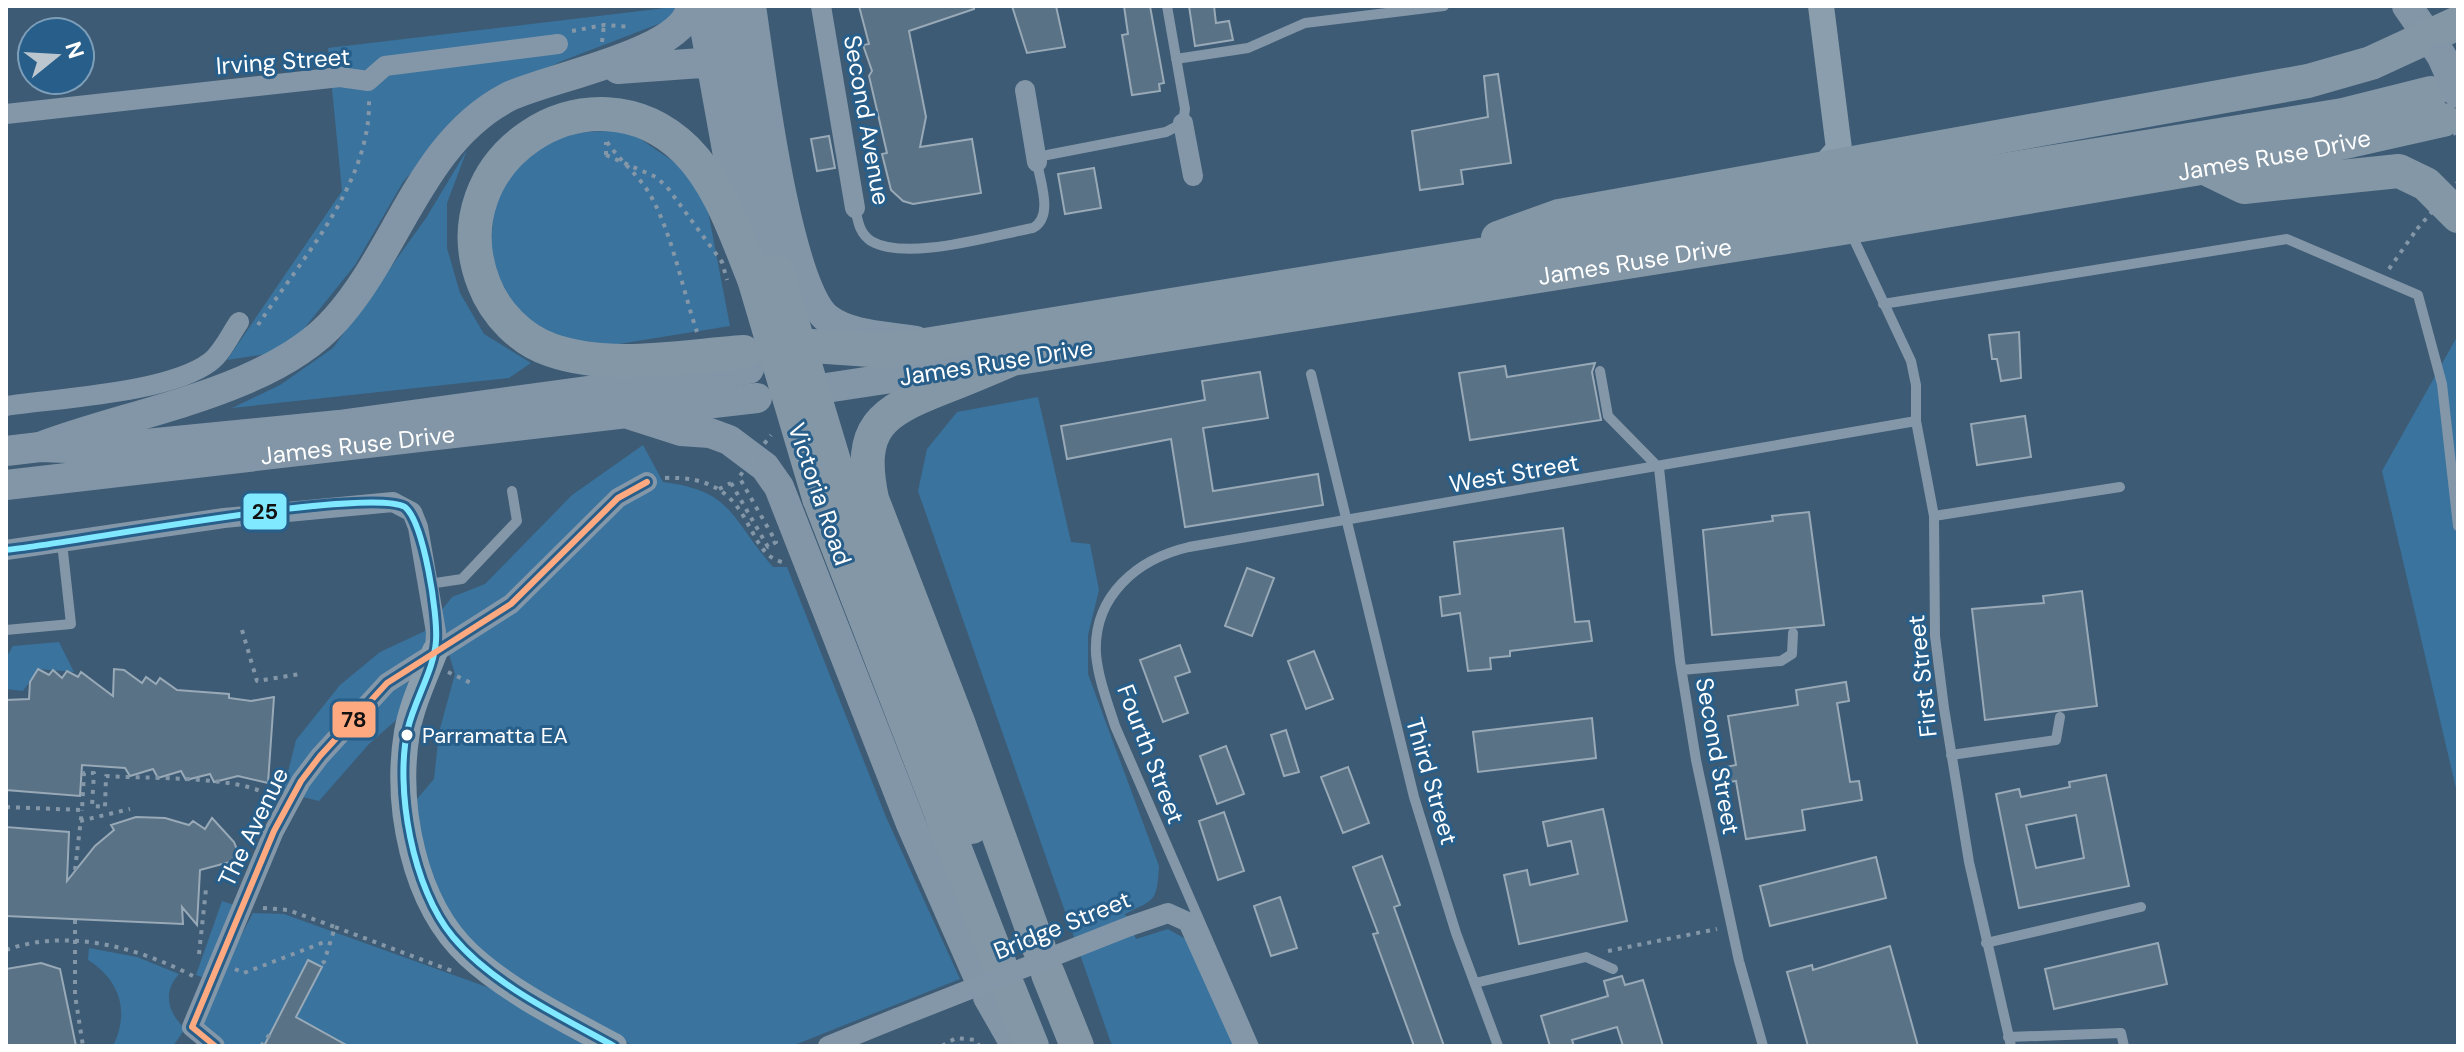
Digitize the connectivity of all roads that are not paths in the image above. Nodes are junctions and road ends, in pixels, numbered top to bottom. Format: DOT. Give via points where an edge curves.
graph roads {
  1 [pos="691,6"];
  2 [pos="701,6"];
  3 [pos="724,6"];
  4 [pos="751,6"];
  5 [pos="821,6"];
  6 [pos="1167,6"];
  7 [pos="1444,6"];
  8 [pos="1821,6"];
  9 [pos="2407,6"];
  10 [pos="2448,28"];
  11 [pos="558,44"];
  12 [pos="1176,59"];
  13 [pos="710,65"];
  14 [pos="572,76"];
  15 [pos="1025,90"];
  16 [pos="737,93"];
  17 [pos="2444,102"];
  18 [pos="6,114"];
  19 [pos="1183,123"];
  20 [pos="1837,131"];
  21 [pos="1869,161"];
  22 [pos="1037,162"];
  23 [pos="2205,168"];
  24 [pos="1821,170"];
  25 [pos="1193,176"];
  26 [pos="855,208"];
  27 [pos="2458,216"];
  28 [pos="1849,227"];
  29 [pos="1456,260"];
  30 [pos="754,281"];
  31 [pos="1883,304"];
  32 [pos="239,322"];
  33 [pos="931,344"];
  34 [pos="1012,359"];
  35 [pos="818,365"];
  36 [pos="1600,371"];
  37 [pos="1311,374"];
  38 [pos="755,385"];
  39 [pos="6,406"];
  40 [pos="622,412"];
  41 [pos="1916,421"];
  42 [pos="40,447"];
  43 [pos="6,451"];
  44 [pos="1659,468"];
  45 [pos="647,482"];
  46 [pos="6,485"];
  47 [pos="2120,487"];
  48 [pos="512,491"];
  49 [pos="1934,516"];
  50 [pos="1347,522"];
  51 [pos="2458,526"];
  52 [pos="62,543"];
  53 [pos="6,550"];
  54 [pos="1126,577"];
  55 [pos="429,584"];
  56 [pos="6,630"];
  57 [pos="1793,633"];
  58 [pos="438,659"];
  59 [pos="1682,670"];
  60 [pos="2060,717"];
  61 [pos="1951,755"];
  62 [pos="2141,907"];
  63 [pos="1986,943"];
  64 [pos="1613,969"];
  65 [pos="1015,972"];
  66 [pos="1475,983"];
  67 [pos="2010,1042"];
  68 [pos="215,1046"];
  69 [pos="614,1046"];
  70 [pos="828,1046"];
  71 [pos="1016,1046"];
  72 [pos="1032,1046"];
  73 [pos="1060,1046"];
  74 [pos="1077,1046"];
  75 [pos="1244,1046"];
  76 [pos="1254,1046"];
  77 [pos="1498,1046"];
  78 [pos="1763,1046"];
  79 [pos="2124,1046"];
  1 -- 14 [label="main road" via="682,27"];
  2 -- 13 [label="main road, Victoria Road"];
  3 -- 16 [label="main road, Victoria Road"];
  4 -- 33 [label="main road" via="787,209 812,301 842,328"];
  5 -- 26 [label="street, Second Avenue"];
  6 -- 12 [label="lane"];
  7 -- 12 [label="lane" via="1305,23 1248,48"];
  8 -- 20 [label="street"];
  9 -- 10 [label="main road"];
  10 -- 17 [label="main road, bridge"];
  10 -- 21 [label="highway" via="2371,63 2308,81"];
  11 -- 18 [label="street, Irving Street" via="385,66 368,81 340,77"];
  12 -- 19 [label="lane"];
  13 -- 14 [label="main road" via="680,63"];
  13 -- 16 [label="main road" via="726,75"];
  13 -- 30 [label="main road, Victoria Road"];
  14 -- 42 [label="main road" via="507,98 460,135 439,158 337,319 288,358 217,391"];
  15 -- 22 [label="street, Second Avenue"];
  16 -- 30 [label="main road, Victoria Road"];
  17 -- 23 [label="highway, James Ruse Drive" via="2314,149"];
  17 -- 29 [label="highway, James Ruse Drive"];
  19 -- 22 [label="lane" via="1166,132 1047,153"];
  19 -- 25 [label="street"];
  20 -- 21 [label="street" via="1848,154"];
  20 -- 24 [label="street" via="1839,149"];
  21 -- 24 [label="highway"];
  22 -- 26 [label="lane, Second Avenue" via="1045,212 1033,228 908,250 872,241 860,230"];
  23 -- 27 [label="highway" via="2244,187 2399,171 2426,184"];
  23 -- 28 [label="highway, James Ruse Drive"];
  24 -- 29 [label="highway" via="1559,216 1466,250"];
  28 -- 31 [label="lane, First Street"];
  28 -- 34 [label="highway, James Ruse Drive"];
  29 -- 33 [label="highway, James Ruse Drive"];
  30 -- 38 [label="highway" via="707,175 660,129 622,116 580,114 540,128 507,152 485,187 473,224 474,261 490,302 515,329 548,349"];
  30 -- 65 [label="highway, Victoria Road, bridge"];
  31 -- 41 [label="lane, First Street" via="1911,361"];
  31 -- 51 [label="lane" via="2287,239 2418,295 2442,384"];
  32 -- 39 [label="street" via="212,361 186,376"];
  33 -- 35 [label="highway, James Ruse Drive"];
  34 -- 35 [label="main road, James Ruse Drive"];
  34 -- 65 [label="highway" via="902,403 877,427 867,474 958,722"];
  36 -- 44 [label="lane" via="1608,416"];
  37 -- 50 [label="lane, Third Street"];
  38 -- 40 [label="main road, James Ruse Drive"];
  38 -- 42 [label="main road, James Ruse Drive" via="95,449"];
  40 -- 46 [label="main road, James Ruse Drive"];
  40 -- 65 [label="main road" via="729,440 765,467 779,487 911,824"];
  41 -- 44 [label="lane, West Street"];
  41 -- 49 [label="lane, First Street"];
  42 -- 43 [label="main road, James Ruse Drive"];
  44 -- 50 [label="lane, West Street"];
  44 -- 59 [label="lane, Second Street"];
  45 -- 58 [label="street, The Avenue" via="618,498 511,604"];
  47 -- 49 [label="lane"];
  48 -- 55 [label="lane" via="517,521 462,579"];
  49 -- 61 [label="lane, First Street" via="1935,636"];
  50 -- 54 [label="lane, West Street" via="1164,553"];
  50 -- 66 [label="lane, Third Street" via="1414,797"];
  52 -- 53 [label="street"];
  52 -- 55 [label="street" via="224,518 393,502 415,519"];
  52 -- 56 [label="lane" via="71,624"];
  54 -- 76 [label="lane, Fourth Street" via="1100,621 1096,654 1115,726"];
  55 -- 58 [label="street"];
  57 -- 59 [label="lane" via="1792,654 1781,661"];
  58 -- 68 [label="street, The Avenue" via="387,683 368,701 320,756 284,810 221,964 199,980 192,1027"];
  58 -- 69 [label="street" via="416,701 406,751 411,835 426,893 469,955"];
  59 -- 78 [label="lane, Second Street" via="1731,926"];
  60 -- 61 [label="lane" via="2056,740"];
  61 -- 63 [label="lane, First Street"];
  62 -- 63 [label="lane"];
  63 -- 67 [label="lane, First Street"];
  64 -- 66 [label="lane" via="1586,957"];
  65 -- 71 [label="main road"];
  65 -- 72 [label="highway, Victoria Road"];
  65 -- 73 [label="highway, Victoria Road"];
  65 -- 74 [label="highway"];
  66 -- 77 [label="lane, Third Street"];
  67 -- 79 [label="lane" via="2121,1033"];
  70 -- 75 [label="street, Bridge Street, bridge" via="1168,913 1188,922"];
}
